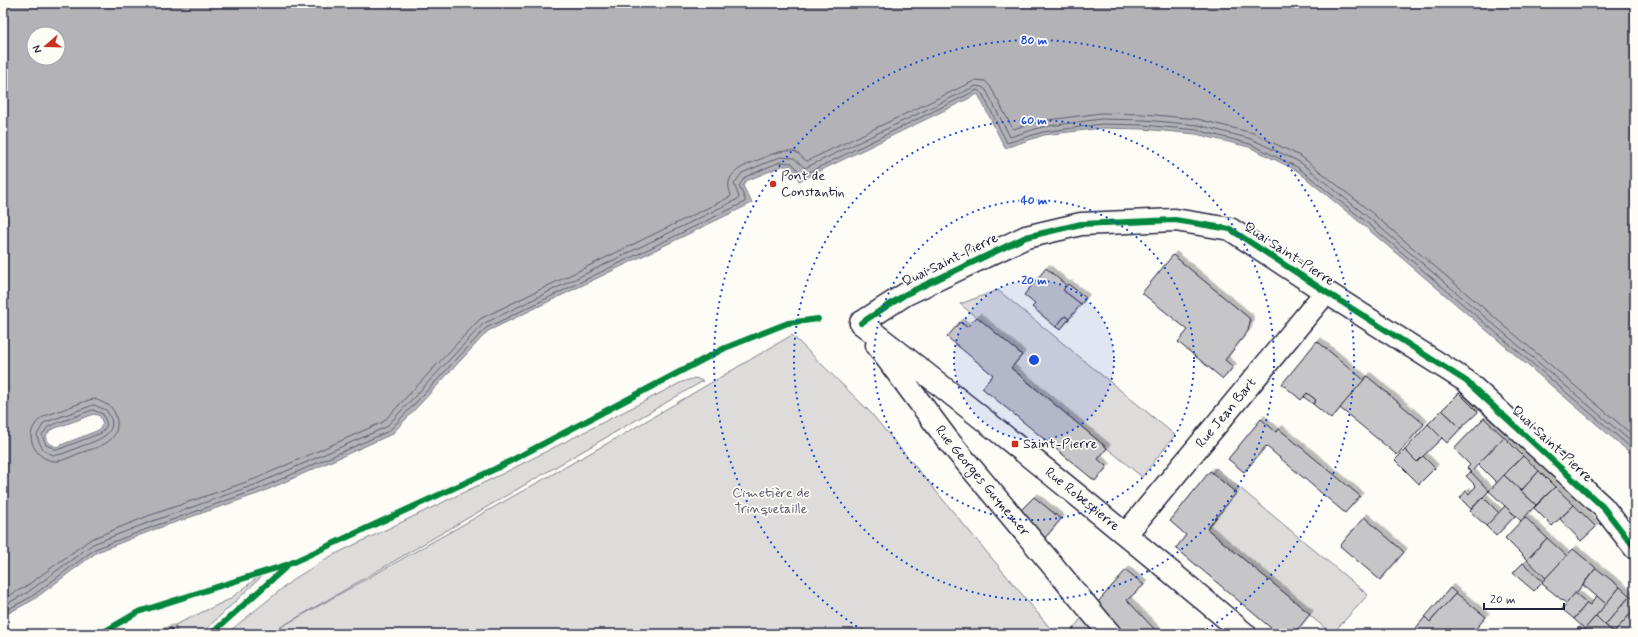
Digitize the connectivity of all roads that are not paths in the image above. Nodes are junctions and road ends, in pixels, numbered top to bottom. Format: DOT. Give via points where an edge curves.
graph roads {
  1 [pos="1326,292"];
  2 [pos="861,323"];
  3 [pos="1126,534"];
  4 [pos="1635,548"];
  5 [pos="1110,634"];
  6 [pos="1245,634"];
  1 -- 2 [label="street, Quai Saint-Pierre" via="1230,229 1175,220 1081,224 1026,237 906,294"];
  1 -- 3 [label="street, Rue Jean Bart"];
  1 -- 4 [label="street, Quai Saint-Pierre" via="1466,381 1603,507"];
  2 -- 3 [label="street, Rue Robespierre"];
  2 -- 5 [label="street, Rue Georges Guynemer" via="947,439"];
  3 -- 6 [label="street, Rue Robespierre"];
}
